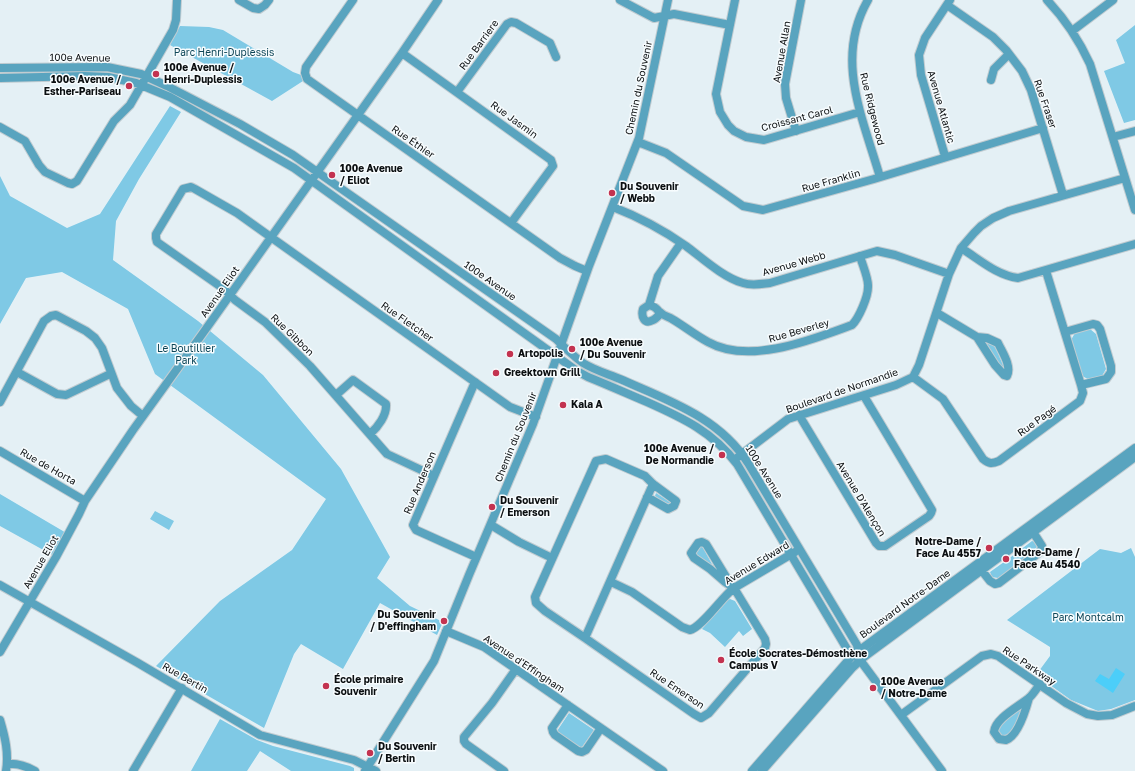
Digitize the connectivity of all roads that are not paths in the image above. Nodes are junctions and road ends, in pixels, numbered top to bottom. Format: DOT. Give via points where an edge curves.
graph roads {
  1 [pos="177,0"];
  2 [pos="238,0"];
  3 [pos="269,0"];
  4 [pos="353,0"];
  5 [pos="438,0"];
  6 [pos="620,0"];
  7 [pos="668,0"];
  8 [pos="735,0"];
  9 [pos="801,0"];
  10 [pos="868,0"];
  11 [pos="1047,0"];
  12 [pos="1113,0"];
  13 [pos="948,2"];
  14 [pos="665,16"];
  15 [pos="730,25"];
  16 [pos="1072,31"];
  17 [pos="402,53"];
  18 [pos="1009,54"];
  19 [pos="556,57"];
  20 [pos="0,68"];
  21 [pos="146,76"];
  22 [pos="0,78"];
  23 [pos="991,80"];
  24 [pos="141,85"];
  25 [pos="457,92"];
  26 [pos="860,112"];
  27 [pos="357,115"];
  28 [pos="0,127"];
  29 [pos="1043,128"];
  30 [pos="796,131"];
  31 [pos="1135,131"];
  32 [pos="1113,137"];
  33 [pos="638,142"];
  34 [pos="945,156"];
  35 [pos="317,172"];
  36 [pos="880,177"];
  37 [pos="1125,178"];
  38 [pos="311,180"];
  39 [pos="1063,195"];
  40 [pos="613,207"];
  41 [pos="1135,210"];
  42 [pos="511,223"];
  43 [pos="271,237"];
  44 [pos="681,243"];
  45 [pos="1135,244"];
  46 [pos="961,248"];
  47 [pos="860,256"];
  48 [pos="587,271"];
  49 [pos="1046,271"];
  50 [pos="949,274"];
  51 [pos="230,294"];
  52 [pos="649,305"];
  53 [pos="661,313"];
  54 [pos="937,313"];
  55 [pos="1065,332"];
  56 [pos="977,337"];
  57 [pos="561,344"];
  58 [pos="557,356"];
  59 [pos="17,372"];
  60 [pos="110,374"];
  61 [pos="913,377"];
  62 [pos="475,382"];
  63 [pos="1081,385"];
  64 [pos="336,395"];
  65 [pos="864,396"];
  66 [pos="0,402"];
  67 [pos="800,415"];
  68 [pos="143,416"];
  69 [pos="536,417"];
  70 [pos="370,434"];
  71 [pos="1135,448"];
  72 [pos="0,451"];
  73 [pos="742,454"];
  74 [pos="1135,458"];
  75 [pos="734,460"];
  76 [pos="434,476"];
  77 [pos="653,484"];
  78 [pos="647,497"];
  79 [pos="85,501"];
  80 [pos="491,525"];
  81 [pos="1033,532"];
  82 [pos="800,549"];
  83 [pos="791,554"];
  84 [pos="476,558"];
  85 [pos="552,558"];
  86 [pos="979,567"];
  87 [pos="611,582"];
  88 [pos="0,585"];
  89 [pos="732,586"];
  90 [pos="29,602"];
  91 [pos="446,631"];
  92 [pos="585,638"];
  93 [pos="0,652"];
  94 [pos="857,656"];
  95 [pos="516,669"];
  96 [pos="1040,684"];
  97 [pos="182,688"];
  98 [pos="1029,698"];
  99 [pos="568,706"];
  100 [pos="1135,706"];
  101 [pos="901,715"];
  102 [pos="0,720"];
  103 [pos="601,728"];
  104 [pos="6,767"];
  105 [pos="651,768"];
  106 [pos="367,769"];
  107 [pos="35,771"];
  108 [pos="133,771"];
  109 [pos="376,771"];
  110 [pos="504,771"];
  111 [pos="663,771"];
  112 [pos="752,771"];
  113 [pos="762,771"];
  114 [pos="942,771"];
  1 -- 21 [label="street" via="174,27"];
  2 -- 3 [label="street" via="259,9"];
  4 -- 27 [label="street, Rue Éthier" via="308,64 305,73 310,82"];
  5 -- 17 [label="street, Avenue Eliot"];
  6 -- 14 [label="street" via="654,18"];
  7 -- 14 [label="street, Chemin du Souvenir"];
  8 -- 15 [label="street, Croissant Carol"];
  9 -- 30 [label="street, Avenue Allan" via="785,84 786,98"];
  10 -- 26 [label="street, Rue Ridgewood" via="857,25 852,47 853,79"];
  11 -- 16 [label="street"];
  12 -- 16 [label="street"];
  13 -- 18 [label="street, Rue Fraser" via="993,37"];
  13 -- 34 [label="street, Avenue Atlantic" via="921,46 919,60"];
  14 -- 15 [label="street" via="674,14"];
  14 -- 33 [label="street, Chemin du Souvenir"];
  15 -- 30 [label="street, Croissant Carol" via="716,94 723,118 734,131 757,139 764,140"];
  16 -- 32 [label="street" via="1092,68"];
  17 -- 25 [label="street, Rue Jasmin"];
  17 -- 27 [label="street, Avenue Eliot"];
  18 -- 23 [label="street" via="994,69"];
  18 -- 29 [label="street, Rue Fraser" via="1022,71 1031,90"];
  19 -- 25 [label="street, Rue Barriere" via="550,43 511,22 493,42"];
  20 -- 21 [label="street, 100e Avenue" via="102,67"];
  21 -- 24 [label="street"];
  21 -- 35 [label="street, 100e Avenue" via="240,124"];
  22 -- 24 [label="street, 100e Avenue" via="102,77"];
  24 -- 28 [label="street" via="125,112 112,124 79,180 74,183 65,183 43,170 25,141"];
  24 -- 38 [label="street, 100e Avenue" via="170,97 278,158"];
  25 -- 42 [label="street, Rue Jasmin" via="551,160 552,166"];
  26 -- 30 [label="street, Croissant Carol"];
  26 -- 36 [label="street, Rue Ridgewood"];
  27 -- 35 [label="street, Avenue Eliot"];
  27 -- 42 [label="street, Rue Éthier"];
  29 -- 34 [label="street, Rue Franklin"];
  29 -- 39 [label="street, Rue Fraser"];
  31 -- 32 [label="street"];
  32 -- 37 [label="street"];
  33 -- 36 [label="street, Rue Franklin" via="666,154 743,206 753,209 770,209"];
  33 -- 40 [label="street, Chemin du Souvenir"];
  34 -- 36 [label="street, Rue Franklin"];
  35 -- 38 [label="street, Avenue Eliot"];
  35 -- 57 [label="street, 100e Avenue"];
  37 -- 39 [label="street, Boulevard de Normandie"];
  37 -- 41 [label="street"];
  38 -- 43 [label="street, Avenue Eliot"];
  38 -- 58 [label="street, 100e Avenue"];
  39 -- 46 [label="street, Boulevard de Normandie" via="993,218 974,233"];
  40 -- 44 [label="street, Avenue Webb" via="648,222"];
  40 -- 48 [label="street, Chemin du Souvenir"];
  42 -- 48 [label="street, Rue Éthier" via="560,258"];
  43 -- 51 [label="street, Avenue Eliot"];
  43 -- 51 [label="street, Rue Fletcher" via="195,189 186,187 180,191 156,234 157,242"];
  43 -- 62 [label="street, Rue Fletcher"];
  44 -- 47 [label="street, Avenue Webb" via="732,279 756,285"];
  44 -- 52 [label="street" via="658,276"];
  45 -- 49 [label="street"];
  46 -- 49 [label="street" via="1007,276 1018,278"];
  46 -- 50 [label="street, Boulevard de Normandie"];
  47 -- 50 [label="street, Avenue Webb" via="877,251 884,252"];
  47 -- 53 [label="street, Rue Beverley" via="869,286 857,320 852,325 792,344 750,352 720,347"];
  48 -- 57 [label="street, Chemin du Souvenir"];
  49 -- 55 [label="street, Rue Pagé"];
  50 -- 54 [label="street, Boulevard de Normandie"];
  51 -- 64 [label="street, Rue Gibbon" via="279,335"];
  51 -- 68 [label="street, Avenue Eliot"];
  52 -- 53 [label="street, Rue Beverley"];
  52 -- 53 [label="street" via="643,309 642,317 645,321 655,320"];
  54 -- 56 [label="street"];
  54 -- 61 [label="street, Boulevard de Normandie"];
  55 -- 63 [label="street, Rue Pagé"];
  55 -- 63 [label="street" via="1093,324 1100,329 1111,372 1106,379"];
  56 -- 56 [label="street" via="995,365 1007,376 1008,366 998,343"];
  57 -- 58 [label="street, Chemin du Souvenir"];
  57 -- 73 [label="street, 100e Avenue" via="586,364 696,414 719,430"];
  58 -- 69 [label="street, Chemin du Souvenir"];
  58 -- 75 [label="street, 100e Avenue" via="588,377 689,422 716,441"];
  59 -- 60 [label="street" via="57,394 66,395"];
  59 -- 60 [label="street" via="44,321 56,316 80,327 95,338 102,348"];
  59 -- 66 [label="street"];
  60 -- 68 [label="street" via="123,397"];
  61 -- 63 [label="street, Rue Pagé" via="943,399 983,459 993,464 1080,401 1083,393"];
  61 -- 65 [label="street, Boulevard de Normandie"];
  62 -- 69 [label="street, Rue Fletcher" via="513,409"];
  62 -- 76 [label="street, Rue Anderson"];
  64 -- 70 [label="street, Rue Gibbon"];
  64 -- 70 [label="street" via="353,380 384,401 384,413 377,428"];
  65 -- 67 [label="street, Boulevard de Normandie"];
  65 -- 67 [label="street, Avenue D'Alençon" via="932,510 929,516 885,546 876,543"];
  67 -- 73 [label="street, Boulevard de Normandie" via="784,422"];
  68 -- 79 [label="street, Avenue Eliot"];
  69 -- 80 [label="street, Chemin du Souvenir"];
  70 -- 76 [label="street, Rue Gibbon" via="387,454"];
  71 -- 86 [label="street, Boulevard Notre-Dame"];
  72 -- 79 [label="street, Rue de Horta"];
  73 -- 75 [label="street, Boulevard de Normandie"];
  73 -- 82 [label="street, 100e Avenue"];
  74 -- 81 [label="street, Boulevard Notre-Dame"];
  75 -- 83 [label="street, 100e Avenue"];
  76 -- 84 [label="street, Rue Anderson" via="413,523 414,528"];
  77 -- 78 [label="street"];
  77 -- 78 [label="street, Rue Emerson" via="676,501 674,506 668,509"];
  77 -- 85 [label="street, Rue Emerson" via="645,476 606,459 596,461"];
  78 -- 87 [label="street"];
  79 -- 90 [label="street, Avenue Eliot"];
  80 -- 84 [label="street, Chemin du Souvenir"];
  80 -- 85 [label="street"];
  81 -- 86 [label="street, Boulevard Notre-Dame"];
  81 -- 86 [label="street" via="1043,549 996,584 991,582"];
  82 -- 83 [label="street, Avenue Edward"];
  82 -- 94 [label="street, 100e Avenue" via="857,645"];
  83 -- 89 [label="street, Avenue Edward"];
  83 -- 94 [label="street, 100e Avenue" via="847,649"];
  84 -- 91 [label="street, Chemin du Souvenir"];
  85 -- 92 [label="street, Rue Emerson" via="535,597 536,603"];
  86 -- 94 [label="street, Boulevard Notre-Dame"];
  87 -- 89 [label="street, Avenue Edward" via="632,592 688,630 698,626"];
  87 -- 92 [label="street"];
  88 -- 90 [label="street, Rue Bertin"];
  89 -- 89 [label="street" via="706,544 698,543 691,553 692,556"];
  89 -- 92 [label="street, Rue Emerson" via="766,644 709,713 701,718"];
  90 -- 93 [label="street, Avenue Eliot"];
  90 -- 97 [label="street, Rue Bertin"];
  91 -- 95 [label="street, Avenue d'Effingham" via="482,646"];
  91 -- 106 [label="street, Chemin du Souvenir" via="432,666"];
  94 -- 101 [label="street, 100e Avenue"];
  94 -- 112 [label="street, Boulevard Notre-Dame"];
  94 -- 113 [label="street, Boulevard Notre-Dame" via="842,679"];
  95 -- 99 [label="street, Avenue d'Effingham"];
  95 -- 110 [label="street" via="464,737 466,744"];
  96 -- 98 [label="street"];
  96 -- 100 [label="street, Rue Parkway" via="1066,703 1087,714 1112,715"];
  96 -- 101 [label="street, Rue Parkway" via="998,656 990,654 982,656"];
  97 -- 106 [label="street, Rue Bertin" via="264,737 354,760"];
  97 -- 108 [label="street"];
  98 -- 98 [label="street" via="996,724 994,732 999,739 1006,740 1013,736"];
  99 -- 103 [label="street, Avenue d'Effingham"];
  99 -- 103 [label="street, Avenue d'Effingham" via="552,731 578,751 585,751"];
  101 -- 114 [label="street, 100e Avenue"];
  102 -- 104 [label="street" via="6,742"];
  103 -- 105 [label="street, Avenue d'Effingham"];
  104 -- 107 [label="street" via="14,764 27,766"];
  105 -- 111 [label="street, Avenue d'Effingham"];
  106 -- 109 [label="street, Rue Bertin"];
}
